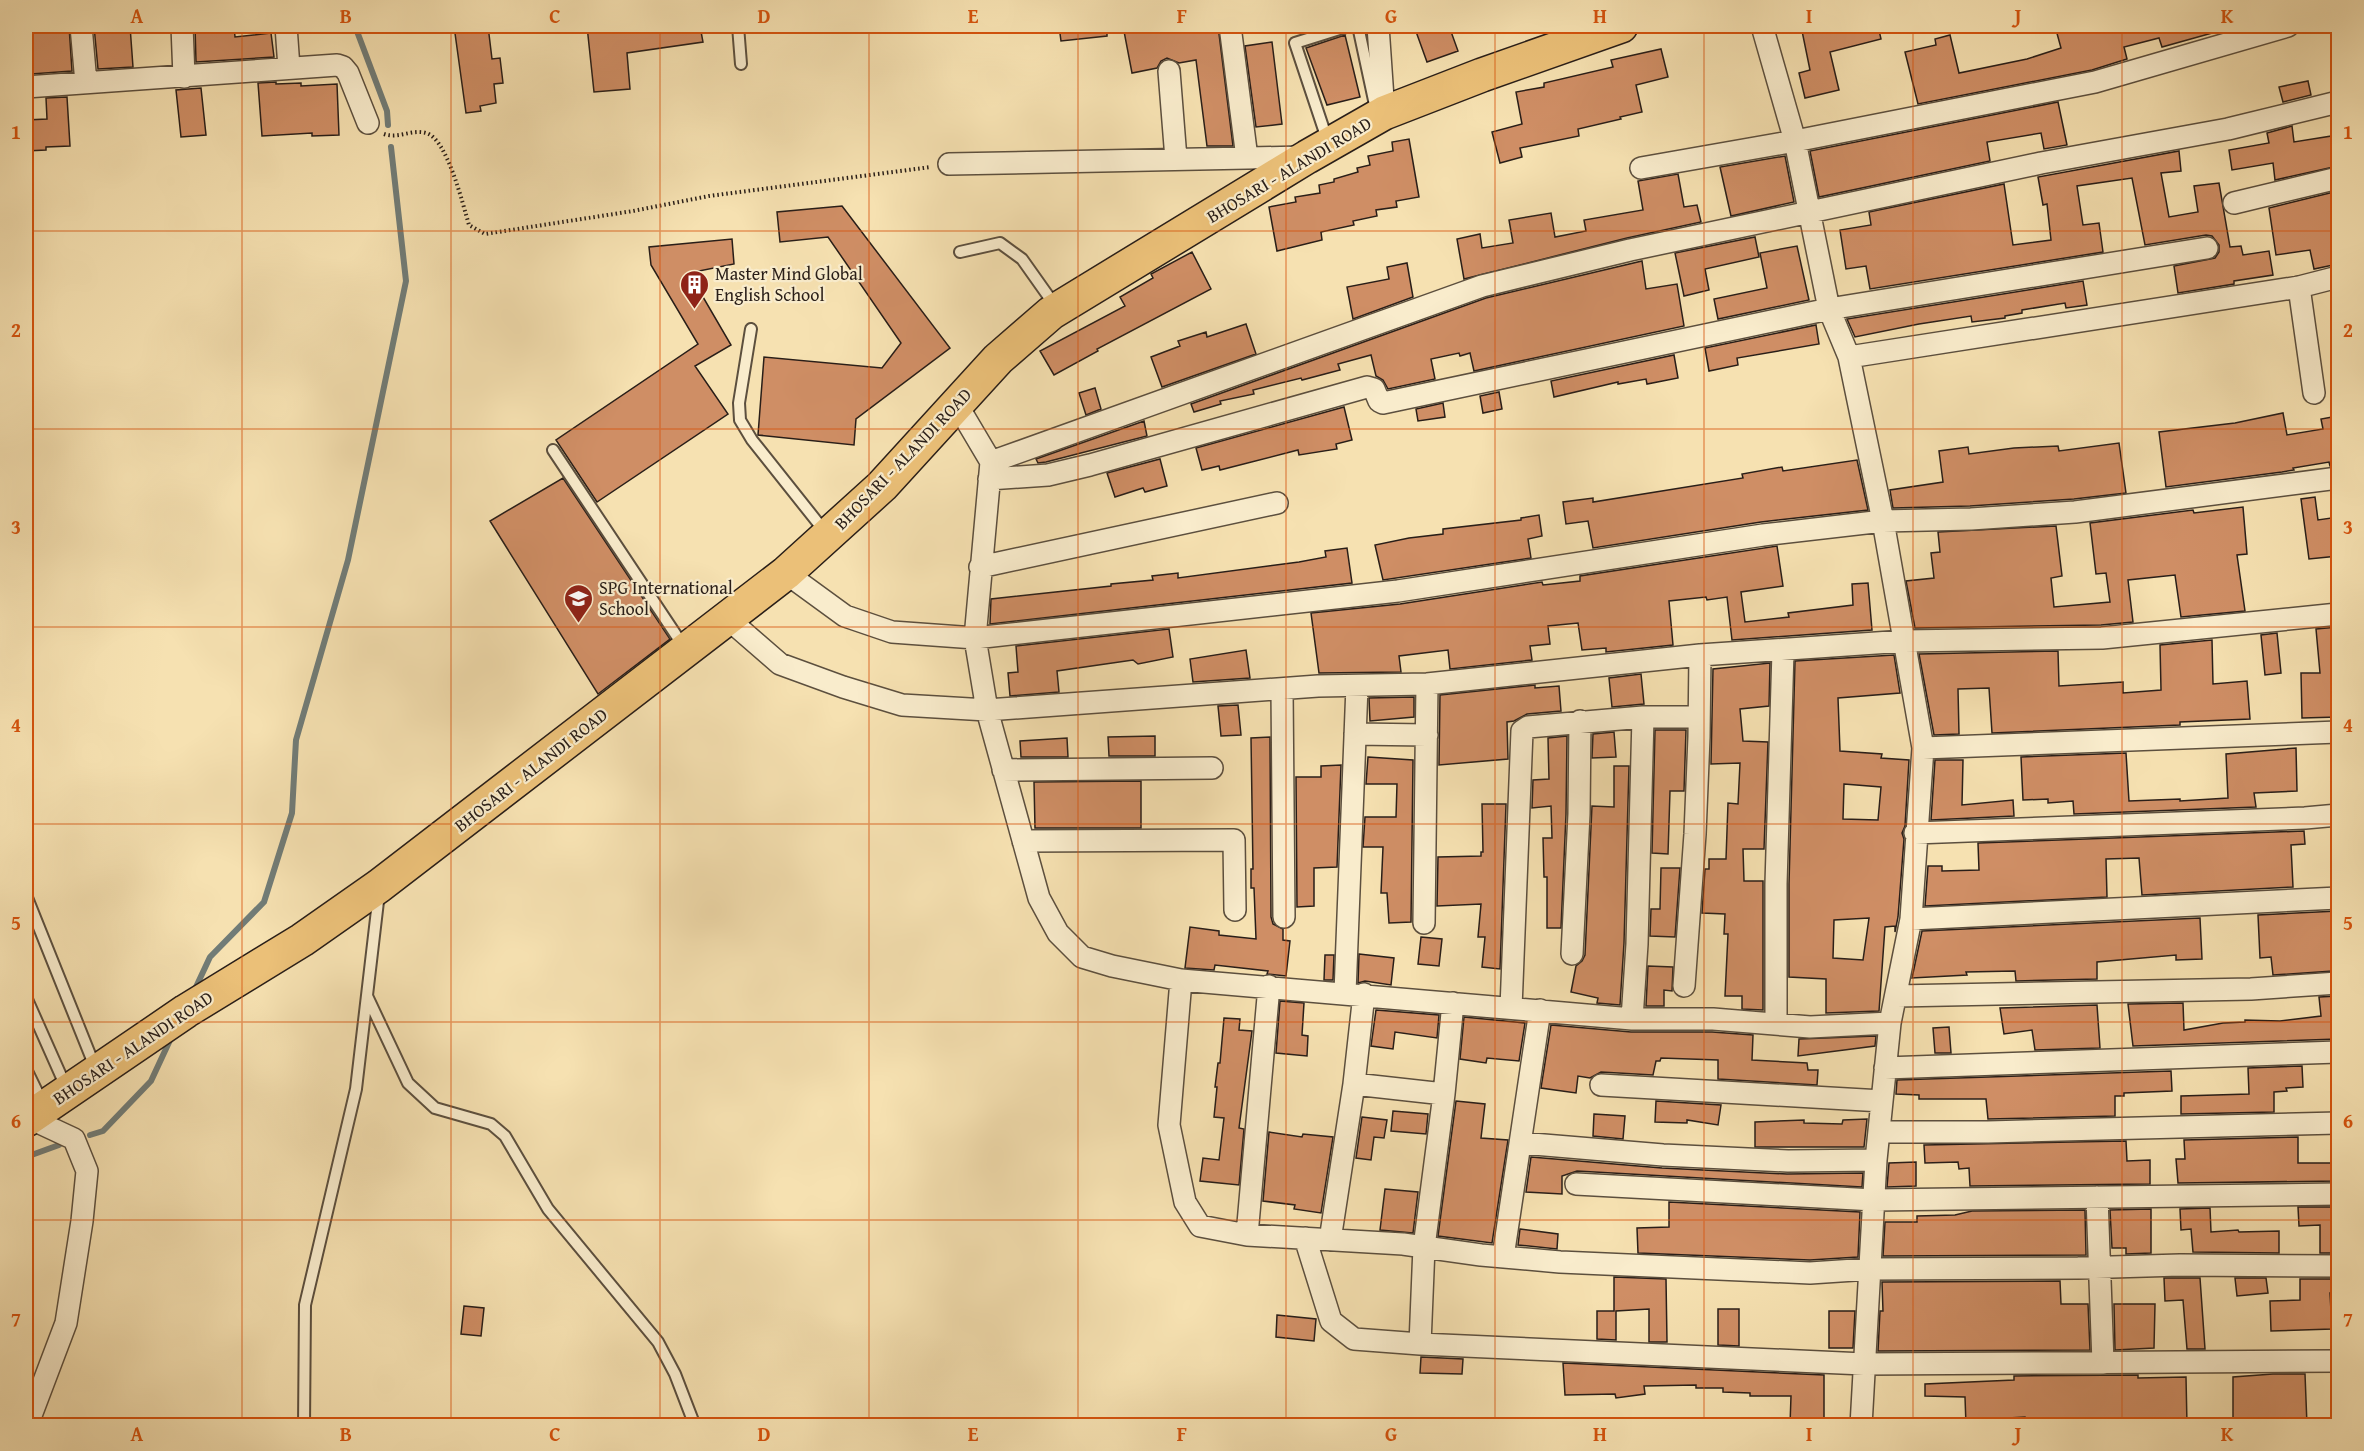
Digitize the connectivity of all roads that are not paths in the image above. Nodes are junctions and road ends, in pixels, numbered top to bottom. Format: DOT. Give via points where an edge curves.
graph roads {
  1 [pos="81,26"];
  2 [pos="182,26"];
  3 [pos="286,26"];
  4 [pos="738,26"];
  5 [pos="1230,26"];
  6 [pos="1349,26"];
  7 [pos="1358,26"];
  8 [pos="1378,26"];
  9 [pos="1621,26"];
  10 [pos="1762,26"];
  11 [pos="2288,26"];
  12 [pos="1582,32"];
  13 [pos="741,64"];
  14 [pos="289,68"];
  15 [pos="1169,70"];
  16 [pos="184,77"];
  17 [pos="86,83"];
  18 [pos="26,87"];
  19 [pos="2338,102"];
  20 [pos="1381,115"];
  21 [pos="368,123"];
  22 [pos="1795,141"];
  23 [pos="1318,151"];
  24 [pos="1247,158"];
  25 [pos="1176,159"];
  26 [pos="949,164"];
  27 [pos="1641,168"];
  28 [pos="2338,178"];
  29 [pos="2234,203"];
  30 [pos="1811,212"];
  31 [pos="2207,248"];
  32 [pos="960,252"];
  33 [pos="2338,277"];
  34 [pos="2299,287"];
  35 [pos="1829,309"];
  36 [pos="1058,310"];
  37 [pos="751,329"];
  38 [pos="1849,357"];
  39 [pos="2314,393"];
  40 [pos="956,403"];
  41 [pos="553,450"];
  42 [pos="990,470"];
  43 [pos="2338,478"];
  44 [pos="1277,503"];
  45 [pos="1883,521"];
  46 [pos="828,536"];
  47 [pos="980,567"];
  48 [pos="786,573"];
  49 [pos="2338,614"];
  50 [pos="728,618"];
  51 [pos="975,638"];
  52 [pos="1905,641"];
  53 [pos="686,650"];
  54 [pos="1783,651"];
  55 [pos="1700,656"];
  56 [pos="1427,684"];
  57 [pos="1357,686"];
  58 [pos="1282,689"];
  59 [pos="987,710"];
  60 [pos="1643,717"];
  61 [pos="1699,717"];
  62 [pos="1580,721"];
  63 [pos="2338,732"];
  64 [pos="1355,734"];
  65 [pos="1427,735"];
  66 [pos="1923,748"];
  67 [pos="1212,768"];
  68 [pos="1003,770"];
  69 [pos="2338,815"];
  70 [pos="1915,832"];
  71 [pos="1023,841"];
  72 [pos="379,886"];
  73 [pos="26,896"];
  74 [pos="2338,898"];
  75 [pos="1235,910"];
  76 [pos="1284,917"];
  77 [pos="1911,919"];
  78 [pos="1424,923"];
  79 [pos="1572,954"];
  80 [pos="1180,980"];
  81 [pos="2338,983"];
  82 [pos="1269,986"];
  83 [pos="1684,986"];
  84 [pos="1354,993"];
  85 [pos="367,996"];
  86 [pos="1897,996"];
  87 [pos="26,997"];
  88 [pos="1453,1003"];
  89 [pos="1511,1008"];
  90 [pos="1540,1011"];
  91 [pos="1632,1018"];
  92 [pos="1890,1023"];
  93 [pos="1776,1024"];
  94 [pos="2338,1052"];
  95 [pos="1885,1068"];
  96 [pos="26,1069"];
  97 [pos="96,1070"];
  98 [pos="1354,1084"];
  99 [pos="1601,1085"];
  100 [pos="1444,1094"];
  101 [pos="1882,1101"];
  102 [pos="38,1110"];
  103 [pos="2338,1123"];
  104 [pos="1879,1132"];
  105 [pos="1521,1143"];
  106 [pos="1876,1160"];
  107 [pos="1576,1184"];
  108 [pos="2338,1194"];
  109 [pos="2097,1197"];
  110 [pos="1874,1200"];
  111 [pos="1246,1235"];
  112 [pos="1305,1238"];
  113 [pos="1330,1240"];
  114 [pos="1424,1247"];
  115 [pos="1503,1257"];
  116 [pos="2338,1266"];
  117 [pos="2100,1268"];
  118 [pos="1870,1269"];
  119 [pos="1420,1344"];
  120 [pos="2338,1360"];
  121 [pos="2103,1363"];
  122 [pos="1864,1364"];
  123 [pos="27,1425"];
  124 [pos="304,1425"];
  125 [pos="695,1425"];
  126 [pos="1861,1425"];
  1 -- 17 [label="street"];
  2 -- 16 [label="street"];
  3 -- 14 [label="street"];
  4 -- 13 [label="lane"];
  5 -- 24 [label="street"];
  6 -- 23 [label="lane" via="1294,43"];
  7 -- 20 [label="lane"];
  8 -- 20 [label="street"];
  9 -- 12 [label="main road, BHOSARI - ALANDI ROAD"];
  10 -- 22 [label="street"];
  11 -- 22 [label="street" via="2095,82"];
  12 -- 20 [label="main road, BHOSARI - ALANDI ROAD"];
  14 -- 16 [label="street"];
  14 -- 21 [label="street" via="343,67"];
  15 -- 25 [label="street"];
  16 -- 17 [label="street"];
  17 -- 18 [label="street"];
  19 -- 30 [label="street" via="2228,129 2041,163"];
  20 -- 23 [label="main road, BHOSARI - ALANDI ROAD"];
  22 -- 27 [label="street"];
  22 -- 30 [label="street"];
  23 -- 24 [label="street"];
  23 -- 36 [label="main road, BHOSARI - ALANDI ROAD"];
  24 -- 25 [label="street"];
  25 -- 26 [label="street"];
  28 -- 29 [label="street"];
  30 -- 35 [label="street"];
  30 -- 42 [label="street" via="1482,286"];
  31 -- 35 [label="street"];
  32 -- 36 [label="lane" via="1000,243 1022,259"];
  33 -- 34 [label="street"];
  34 -- 38 [label="street"];
  34 -- 39 [label="street"];
  35 -- 38 [label="street"];
  35 -- 42 [label="street" via="1383,403 1374,389 1367,387 1048,474"];
  36 -- 40 [label="main road, BHOSARI - ALANDI ROAD" via="998,359"];
  37 -- 46 [label="lane" via="740,420"];
  38 -- 45 [label="street"];
  40 -- 42 [label="street"];
  40 -- 46 [label="main road, BHOSARI - ALANDI ROAD" via="882,486"];
  41 -- 53 [label="lane"];
  42 -- 47 [label="street"];
  43 -- 45 [label="street" via="2075,512"];
  44 -- 47 [label="street"];
  45 -- 51 [label="street" via="1763,535 1398,591"];
  45 -- 52 [label="street"];
  46 -- 48 [label="main road, BHOSARI - ALANDI ROAD"];
  47 -- 51 [label="street"];
  48 -- 50 [label="main road, BHOSARI - ALANDI ROAD"];
  48 -- 51 [label="street" via="845,616 892,632"];
  49 -- 52 [label="street" via="2102,638"];
  50 -- 53 [label="main road, BHOSARI - ALANDI ROAD"];
  50 -- 59 [label="street" via="780,664 843,687 902,705"];
  51 -- 59 [label="street"];
  52 -- 54 [label="street"];
  52 -- 66 [label="street"];
  53 -- 72 [label="main road, BHOSARI - ALANDI ROAD"];
  54 -- 55 [label="street"];
  54 -- 93 [label="street"];
  55 -- 56 [label="street"];
  55 -- 61 [label="street"];
  56 -- 57 [label="street"];
  56 -- 65 [label="street"];
  57 -- 58 [label="street"];
  57 -- 64 [label="street"];
  58 -- 59 [label="street"];
  58 -- 76 [label="street"];
  59 -- 68 [label="street"];
  60 -- 61 [label="street"];
  60 -- 62 [label="street"];
  60 -- 91 [label="street"];
  61 -- 83 [label="street"];
  62 -- 79 [label="street"];
  62 -- 89 [label="street" via="1528,727 1521,734"];
  63 -- 66 [label="street"];
  64 -- 65 [label="street"];
  64 -- 84 [label="street"];
  65 -- 78 [label="street"];
  66 -- 70 [label="street"];
  67 -- 68 [label="street"];
  68 -- 71 [label="street"];
  69 -- 70 [label="street"];
  70 -- 77 [label="street"];
  71 -- 75 [label="street" via="1234,840"];
  71 -- 80 [label="street" via="1039,898 1058,933 1082,957"];
  72 -- 85 [label="lane"];
  72 -- 97 [label="main road, BHOSARI - ALANDI ROAD" via="302,940"];
  73 -- 97 [label="lane"];
  74 -- 77 [label="street"];
  77 -- 86 [label="street"];
  80 -- 82 [label="street"];
  80 -- 111 [label="street" via="1169,1125 1185,1202 1200,1226"];
  81 -- 86 [label="street" via="2251,989"];
  82 -- 84 [label="street"];
  82 -- 111 [label="street"];
  84 -- 88 [label="street"];
  84 -- 98 [label="street"];
  85 -- 124 [label="lane" via="356,1089 305,1305"];
  85 -- 125 [label="lane" via="408,1083 435,1108 491,1124 505,1136 548,1209 658,1342"];
  86 -- 92 [label="street"];
  87 -- 102 [label="lane"];
  88 -- 89 [label="street"];
  88 -- 100 [label="street"];
  89 -- 90 [label="street"];
  90 -- 91 [label="street"];
  90 -- 105 [label="street"];
  91 -- 93 [label="street"];
  92 -- 93 [label="street" via="1810,1027"];
  92 -- 95 [label="street"];
  94 -- 95 [label="street"];
  95 -- 101 [label="street"];
  96 -- 102 [label="lane"];
  97 -- 102 [label="main road, BHOSARI - ALANDI ROAD"];
  98 -- 100 [label="street"];
  98 -- 113 [label="street"];
  99 -- 101 [label="street"];
  100 -- 114 [label="street"];
  101 -- 104 [label="street"];
  102 -- 123 [label="street" via="74,1139 87,1171 66,1323"];
  103 -- 104 [label="street"];
  104 -- 106 [label="street"];
  105 -- 106 [label="street" via="1788,1161"];
  105 -- 115 [label="street"];
  106 -- 110 [label="street"];
  107 -- 110 [label="street"];
  108 -- 109 [label="street"];
  109 -- 110 [label="street"];
  109 -- 117 [label="street"];
  110 -- 118 [label="street"];
  111 -- 112 [label="street"];
  112 -- 113 [label="street"];
  112 -- 119 [label="street" via="1331,1322 1354,1339"];
  113 -- 114 [label="street"];
  114 -- 115 [label="street"];
  114 -- 119 [label="street"];
  115 -- 118 [label="street" via="1810,1273"];
  116 -- 117 [label="street"];
  117 -- 118 [label="street"];
  117 -- 121 [label="street"];
  118 -- 122 [label="street"];
  119 -- 122 [label="street"];
  120 -- 121 [label="street"];
  121 -- 122 [label="street"];
  122 -- 126 [label="street"];
}
